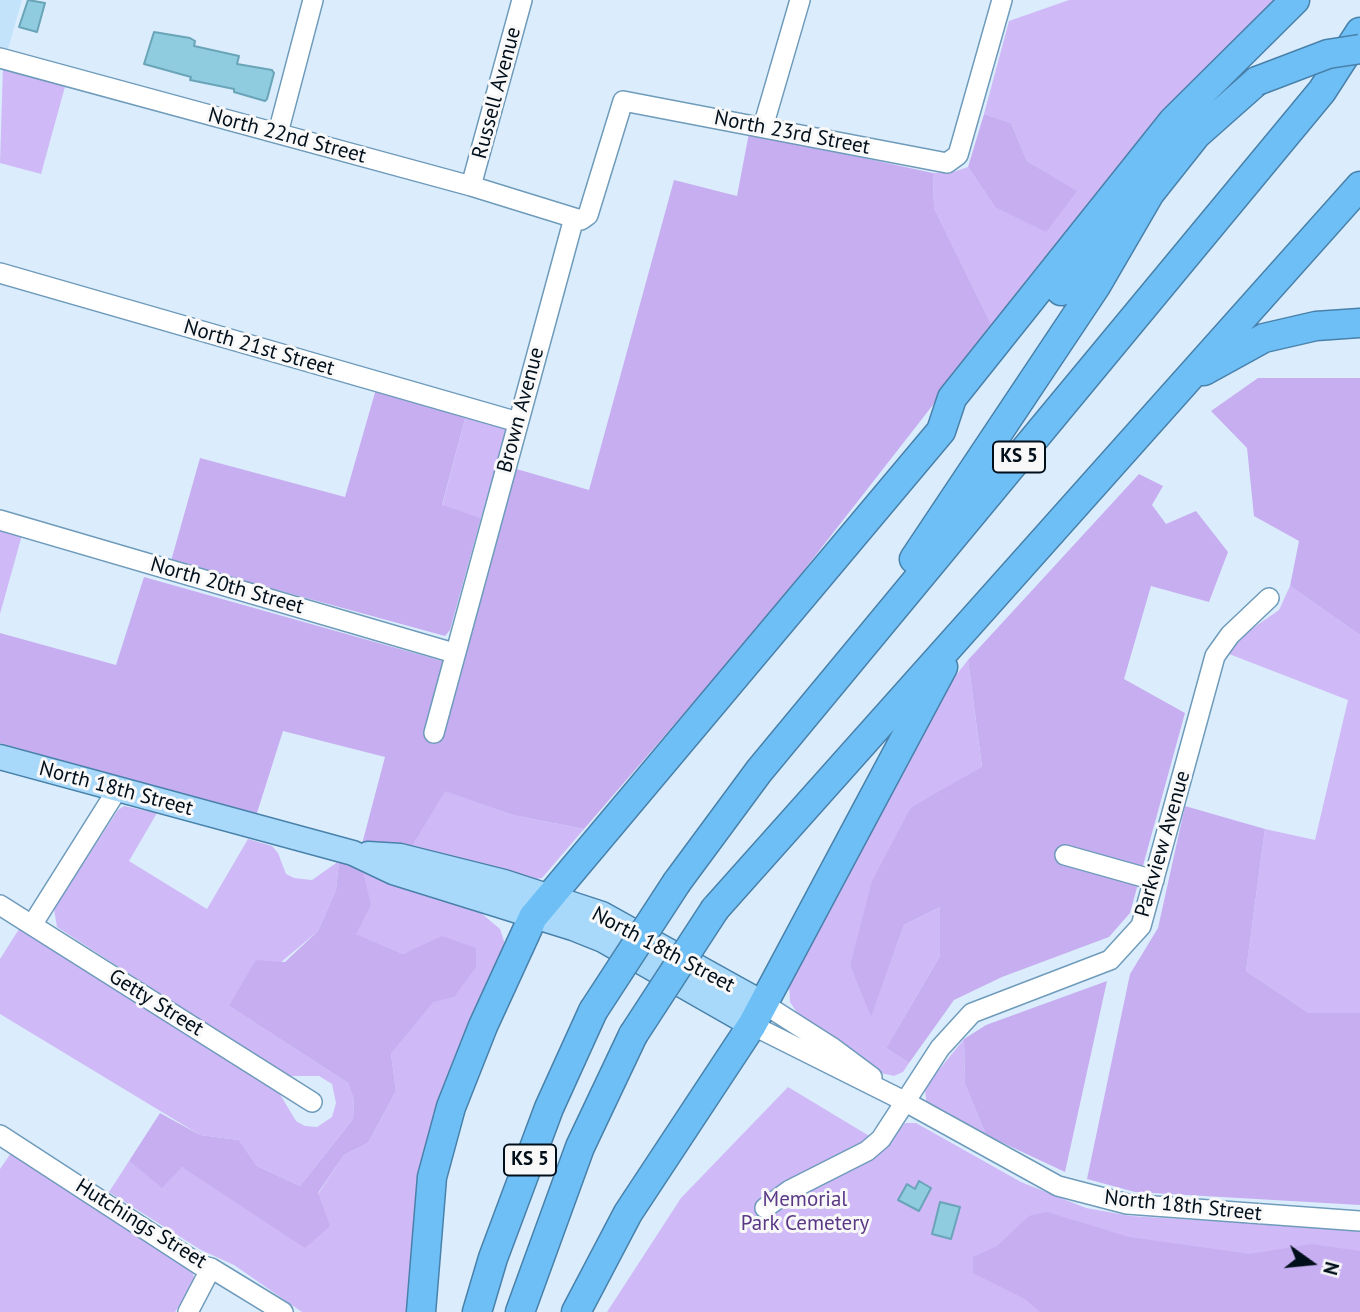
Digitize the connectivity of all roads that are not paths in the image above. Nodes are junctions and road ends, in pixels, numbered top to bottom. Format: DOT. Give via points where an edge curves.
graph roads {
  1 [pos="313,0"];
  2 [pos="522,0"];
  3 [pos="800,0"];
  4 [pos="1002,0"];
  5 [pos="1296,0"];
  6 [pos="1360,32"];
  7 [pos="1360,49"];
  8 [pos="0,58"];
  9 [pos="623,101"];
  10 [pos="763,127"];
  11 [pos="278,133"];
  12 [pos="471,186"];
  13 [pos="1360,186"];
  14 [pos="1150,193"];
  15 [pos="574,218"];
  16 [pos="0,273"];
  17 [pos="1360,323"];
  18 [pos="1184,383"];
  19 [pos="518,422"];
  20 [pos="941,431"];
  21 [pos="0,520"];
  22 [pos="1269,598"];
  23 [pos="963,629"];
  24 [pos="454,653"];
  25 [pos="830,685"];
  26 [pos="433,733"];
  27 [pos="0,757"];
  28 [pos="117,790"];
  29 [pos="1065,855"];
  30 [pos="1154,880"];
  31 [pos="0,905"];
  32 [pos="541,906"];
  33 [pos="32,925"];
  34 [pos="758,1015"];
  35 [pos="312,1101"];
  36 [pos="904,1101"];
  37 [pos="0,1135"];
  38 [pos="765,1208"];
  39 [pos="1360,1221"];
  40 [pos="211,1268"];
  41 [pos="188,1312"];
  42 [pos="283,1312"];
  43 [pos="421,1312"];
  44 [pos="477,1312"];
  45 [pos="520,1312"];
  46 [pos="576,1312"];
  1 -- 11 [label="street"];
  2 -- 12 [label="street, Russell Avenue"];
  3 -- 10 [label="street"];
  4 -- 10 [label="street, North 23rd Street" via="958,155 947,163"];
  5 -- 20 [label="highway" via="1173,121 952,398"];
  6 -- 25 [label="highway, KS 5" via="1322,91"];
  7 -- 14 [label="highway, bridge" via="1328,54 1257,81 1196,135"];
  8 -- 11 [label="street, North 22nd Street"];
  9 -- 10 [label="street, North 23rd Street"];
  9 -- 15 [label="street, Brown Avenue" via="588,215"];
  11 -- 12 [label="street, North 22nd Street"];
  12 -- 15 [label="street, North 22nd Street"];
  13 -- 18 [label="highway, KS 5"];
  14 -- 20 [label="highway"];
  14 -- 25 [label="highway" via="1096,286"];
  15 -- 19 [label="street, Brown Avenue"];
  16 -- 19 [label="street, North 21st Street"];
  17 -- 18 [label="highway" via="1316,326 1264,338"];
  18 -- 23 [label="highway, KS 5"];
  19 -- 24 [label="street, Brown Avenue"];
  20 -- 32 [label="highway"];
  21 -- 24 [label="street, North 20th Street"];
  22 -- 30 [label="street, Parkview Avenue" via="1215,656"];
  23 -- 34 [label="highway"];
  23 -- 45 [label="highway, KS 5, bridge" via="715,909 633,1035 580,1147"];
  24 -- 26 [label="street, Brown Avenue"];
  25 -- 44 [label="highway, KS 5, bridge" via="759,771 677,883 593,1011 549,1108"];
  27 -- 28 [label="main road, North 18th Street"];
  28 -- 32 [label="main road, North 18th Street" via="353,853 400,856"];
  28 -- 33 [label="street"];
  29 -- 30 [label="street"];
  30 -- 36 [label="street, Parkview Avenue" via="1141,926 1110,960 972,1013 940,1048"];
  31 -- 33 [label="street, Getty Street"];
  32 -- 34 [label="main road, North 18th Street" via="602,914"];
  32 -- 43 [label="highway" via="483,1026 451,1107 432,1177"];
  33 -- 35 [label="street, Getty Street"];
  34 -- 36 [label="street, North 18th Street"];
  34 -- 46 [label="highway" via="628,1213"];
  36 -- 38 [label="street, Parkview Avenue" via="881,1139 867,1151 790,1190"];
  36 -- 39 [label="street, North 18th Street" via="1046,1180 1101,1199 1127,1205"];
  37 -- 40 [label="street, Hutchings Street"];
  40 -- 41 [label="street"];
  40 -- 42 [label="street, Hutchings Street"];
}
